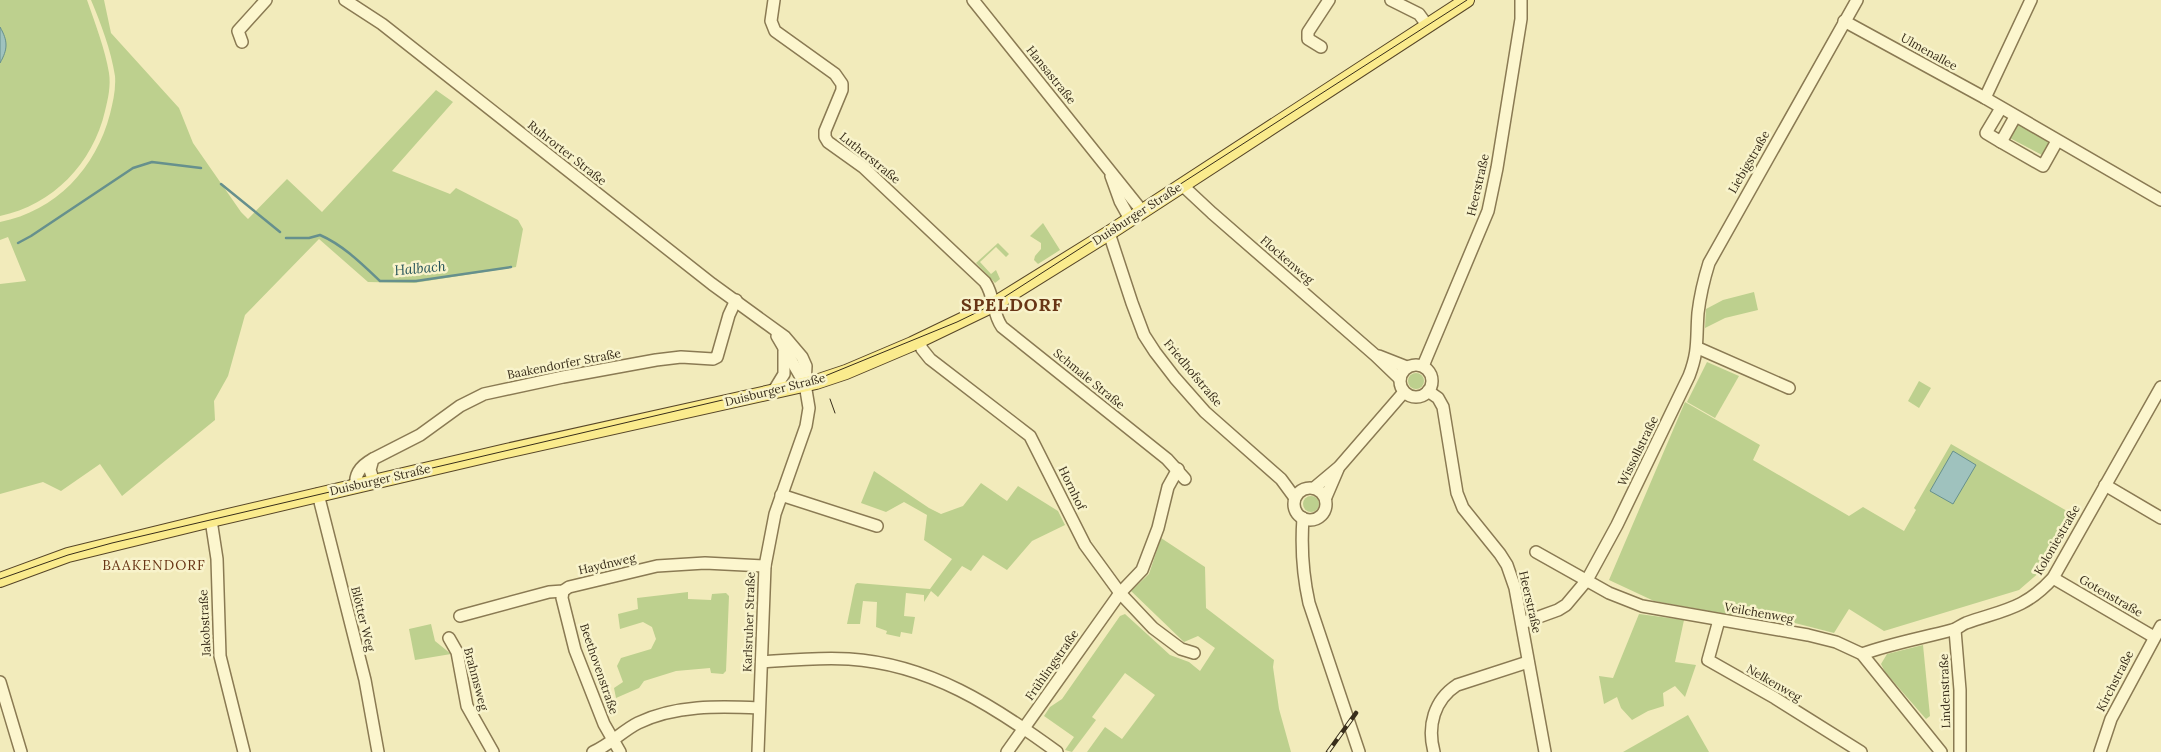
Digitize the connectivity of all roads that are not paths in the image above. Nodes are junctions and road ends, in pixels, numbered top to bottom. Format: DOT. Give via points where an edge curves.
graph roads {
  1 [pos="266,0"];
  2 [pos="345,0"];
  3 [pos="774,0"];
  4 [pos="973,0"];
  5 [pos="1329,0"];
  6 [pos="1391,0"];
  7 [pos="1467,0"];
  8 [pos="1520,0"];
  9 [pos="1857,0"];
  10 [pos="2031,0"];
  11 [pos="1844,21"];
  12 [pos="1427,25"];
  13 [pos="242,42"];
  14 [pos="1321,47"];
  15 [pos="1985,98"];
  16 [pos="2001,108"];
  17 [pos="2015,117"];
  18 [pos="2001,142"];
  19 [pos="2056,142"];
  20 [pos="1182,185"];
  21 [pos="2161,200"];
  22 [pos="1136,215"];
  23 [pos="1109,233"];
  24 [pos="736,300"];
  25 [pos="993,305"];
  26 [pos="772,328"];
  27 [pos="919,340"];
  28 [pos="784,346"];
  29 [pos="1698,348"];
  30 [pos="1375,355"];
  31 [pos="1423,366"];
  32 [pos="1408,367"];
  33 [pos="1400,380"];
  34 [pos="805,384"];
  35 [pos="2161,387"];
  36 [pos="1789,388"];
  37 [pos="1428,391"];
  38 [pos="772,392"];
  39 [pos="1404,392"];
  40 [pos="373,460"];
  41 [pos="1339,467"];
  42 [pos="1178,469"];
  43 [pos="1185,479"];
  44 [pos="374,482"];
  45 [pos="356,486"];
  46 [pos="2105,486"];
  47 [pos="1304,492"];
  48 [pos="318,494"];
  49 [pos="781,495"];
  50 [pos="1326,497"];
  51 [pos="1303,518"];
  52 [pos="2161,518"];
  53 [pos="211,520"];
  54 [pos="1316,520"];
  55 [pos="877,526"];
  56 [pos="1303,548"];
  57 [pos="1536,552"];
  58 [pos="765,566"];
  59 [pos="2053,578"];
  60 [pos="0,580"];
  61 [pos="1587,580"];
  62 [pos="563,591"];
  63 [pos="1120,593"];
  64 [pos="460,616"];
  65 [pos="1719,620"];
  66 [pos="1522,623"];
  67 [pos="2161,626"];
  68 [pos="1955,630"];
  69 [pos="2154,637"];
  70 [pos="449,638"];
  71 [pos="1194,653"];
  72 [pos="1862,654"];
  73 [pos="762,662"];
  74 [pos="1528,662"];
  75 [pos="0,682"];
  76 [pos="759,708"];
  77 [pos="1024,728"];
  78 [pos="614,740"];
  79 [pos="21,752"];
  80 [pos="244,752"];
  81 [pos="378,752"];
  82 [pos="493,752"];
  83 [pos="593,752"];
  84 [pos="620,752"];
  85 [pos="758,752"];
  86 [pos="1007,752"];
  87 [pos="1057,752"];
  88 [pos="1359,752"];
  89 [pos="1434,752"];
  90 [pos="1545,752"];
  91 [pos="1861,752"];
  92 [pos="1942,752"];
  93 [pos="1960,752"];
  94 [pos="2100,752"];
  1 -- 13 [label="street" via="238,30"];
  2 -- 24 [label="street, Ruhrorter Straße" via="382,24"];
  3 -- 25 [label="street, Lutherstraße" via="770,21 775,31 835,74 842,84 826,131 828,142 870,173 985,282"];
  4 -- 22 [label="street, Hansastraße" via="1107,167 1120,201"];
  5 -- 14 [label="street" via="1308,32 1308,39"];
  6 -- 12 [label="street" via="1419,14"];
  7 -- 12 [label="main road, Duisburger Straße"];
  8 -- 31 [label="street, Heerstraße" via="1521,19 1488,211"];
  9 -- 11 [label="street, Liebigstraße"];
  10 -- 15 [label="street"];
  11 -- 15 [label="street, Ulmenallee"];
  11 -- 29 [label="street, Liebigstraße" via="1709,262 1698,313"];
  12 -- 20 [label="main road, Duisburger Straße"];
  15 -- 16 [label="street, Ulmenallee"];
  16 -- 17 [label="street, Ulmenallee"];
  16 -- 18 [label="street" via="1986,132"];
  17 -- 18 [label="street"];
  17 -- 19 [label="street, Ulmenallee"];
  18 -- 19 [label="street" via="2043,166"];
  19 -- 21 [label="street, Ulmenallee"];
  20 -- 22 [label="main road, Duisburger Straße"];
  20 -- 30 [label="street, Flockenweg"];
  22 -- 23 [label="main road, Duisburger Straße"];
  23 -- 25 [label="main road, Duisburger Straße"];
  23 -- 47 [label="street, Friedhofstraße" via="1144,335 1155,352 1205,412 1281,479"];
  24 -- 26 [label="street, Ruhrorter Straße"];
  24 -- 40 [label="street, Baakendorfer Straße" via="717,357 713,360 681,357 656,360 484,394"];
  25 -- 27 [label="main road, Duisburger Straße"];
  25 -- 42 [label="street, Schmale Straße" via="996,319 1002,327"];
  26 -- 28 [label="street, Ruhrorter Straße"];
  26 -- 34 [label="street, Ruhrorter Straße" via="802,357 806,366"];
  27 -- 34 [label="main road, Duisburger Straße" via="846,372"];
  27 -- 63 [label="street, Hornhof" via="930,359 1030,436 1085,545"];
  28 -- 34 [label="street, Ruhrorter Straße"];
  28 -- 38 [label="street" via="784,374"];
  29 -- 36 [label="street"];
  29 -- 61 [label="street, Wissollstraße" via="1685,385"];
  30 -- 32 [label="street, Flockenweg"];
  30 -- 33 [label="street, Flockenweg"];
  31 -- 32 [label="street"];
  31 -- 37 [label="street" via="1431,377"];
  32 -- 33 [label="street"];
  33 -- 39 [label="street"];
  34 -- 38 [label="main road, Duisburger Straße"];
  34 -- 49 [label="street, Karlsruher Straße" via="809,408 806,426"];
  35 -- 46 [label="street, Koloniestraße"];
  37 -- 39 [label="street" via="1417,397"];
  37 -- 66 [label="street, Heerstraße" via="1438,398 1443,407 1457,493 1463,508 1507,565"];
  38 -- 44 [label="main road, Duisburger Straße"];
  39 -- 41 [label="street"];
  40 -- 44 [label="street" via="370,470"];
  40 -- 45 [label="street, Baakendorfer Straße" via="365,463 356,474"];
  41 -- 47 [label="street"];
  41 -- 50 [label="street"];
  42 -- 43 [label="street, Schmale Straße"];
  42 -- 63 [label="street" via="1168,487 1158,528 1142,570"];
  44 -- 45 [label="main road, Duisburger Straße"];
  45 -- 48 [label="main road, Duisburger Straße"];
  46 -- 52 [label="street"];
  46 -- 59 [label="street, Koloniestraße"];
  47 -- 50 [label="street, Friedhofstraße" via="1319,490"];
  47 -- 51 [label="street" via="1294,507"];
  48 -- 53 [label="main road, Duisburger Straße"];
  48 -- 81 [label="street, Blötter Weg" via="365,680"];
  49 -- 55 [label="street"];
  49 -- 58 [label="street, Karlsruher Straße"];
  50 -- 54 [label="street" via="1326,511"];
  51 -- 54 [label="street"];
  51 -- 56 [label="street"];
  53 -- 60 [label="main road, Duisburger Straße" via="68,555"];
  53 -- 80 [label="street, Jakobstraße" via="217,559 220,656"];
  54 -- 56 [label="street"];
  56 -- 88 [label="street" via="1305,586 1314,624"];
  57 -- 61 [label="street, Veilchenweg"];
  58 -- 62 [label="street, Haydnweg" via="705,563 657,566"];
  58 -- 73 [label="street, Karlsruher Straße"];
  59 -- 68 [label="street, Koloniestraße" via="2040,593 2026,602"];
  59 -- 69 [label="street, Gotenstraße"];
  61 -- 65 [label="street, Veilchenweg" via="1642,606"];
  61 -- 66 [label="street, Wissollstraße" via="1566,605"];
  62 -- 64 [label="street, Haydnweg"];
  62 -- 78 [label="street, Beethovenstraße" via="575,650 604,724"];
  63 -- 71 [label="street, Hornhof" via="1153,628 1181,649"];
  63 -- 77 [label="street, Frühlingstraße"];
  65 -- 72 [label="street, Veilchenweg" via="1808,635 1836,642"];
  65 -- 91 [label="street, Nelkenweg" via="1708,660"];
  66 -- 74 [label="street, Heerstraße"];
  67 -- 69 [label="street, Kirchstraße"];
  68 -- 72 [label="street, Koloniestraße"];
  68 -- 93 [label="street, Lindenstraße" via="1960,690"];
  69 -- 94 [label="street, Kirchstraße" via="2111,719"];
  70 -- 82 [label="street, Brahmsweg" via="457,652 467,706"];
  72 -- 92 [label="street, Veilchenweg"];
  73 -- 76 [label="street, Karlsruher Straße"];
  73 -- 77 [label="street" via="849,659 908,668 963,690"];
  74 -- 89 [label="street" via="1457,685 1447,692 1434,715 1431,741"];
  74 -- 90 [label="street, Heerstraße"];
  75 -- 79 [label="street"];
  76 -- 78 [label="street" via="670,711 638,723"];
  76 -- 85 [label="street, Karlsruher Straße"];
  77 -- 86 [label="street, Frühlingstraße"];
  77 -- 87 [label="street"];
  78 -- 83 [label="street"];
  78 -- 84 [label="street, Beethovenstraße"];
}
